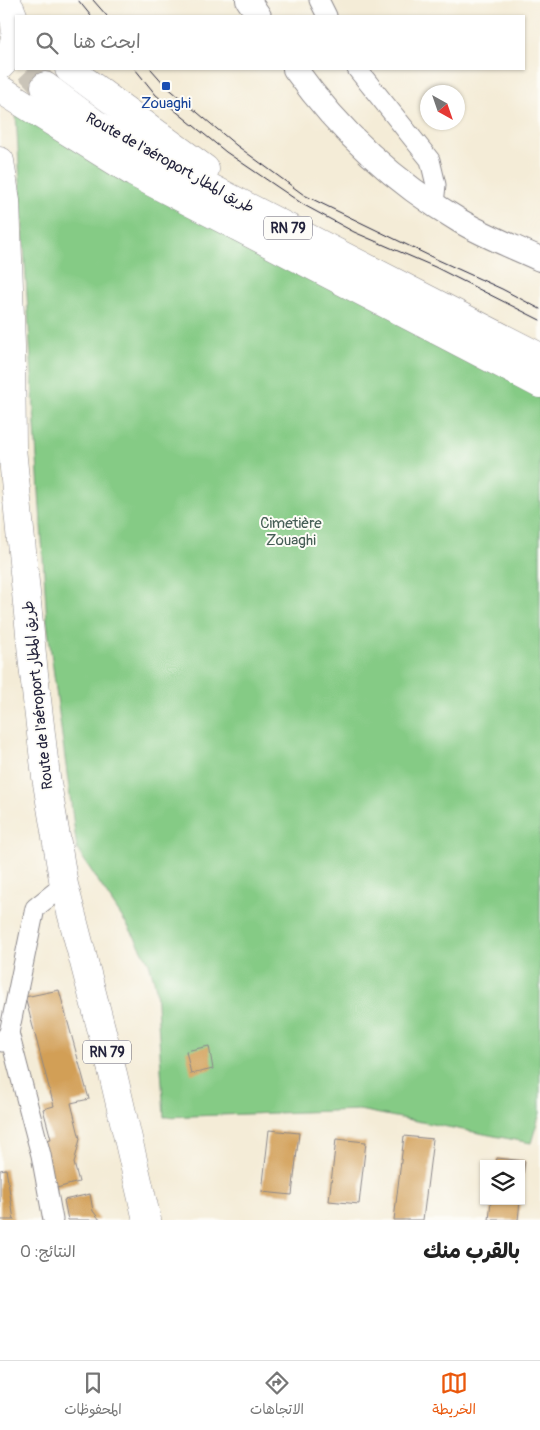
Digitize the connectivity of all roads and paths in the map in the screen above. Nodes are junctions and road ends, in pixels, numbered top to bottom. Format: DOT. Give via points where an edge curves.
graph roads {
  1 [pos="6,0"];
  2 [pos="248,0"];
  3 [pos="319,0"];
  4 [pos="258,15"];
  5 [pos="326,15"];
  6 [pos="15,19"];
  7 [pos="15,41"];
  8 [pos="0,66"];
  9 [pos="71,70"];
  10 [pos="296,70"];
  11 [pos="358,70"];
  12 [pos="45,86"];
  13 [pos="0,89"];
  14 [pos="0,161"];
  15 [pos="434,204"];
  16 [pos="283,226"];
  17 [pos="540,259"];
  18 [pos="540,357"];
  19 [pos="0,382"];
  20 [pos="540,384"];
  21 [pos="12,448"];
  22 [pos="64,885"];
  23 [pos="4,1039"];
  24 [pos="53,1220"];
  25 [pos="147,1220"];
  1 -- 6 [label="highway"];
  2 -- 4 [label="street"];
  3 -- 5 [label="street"];
  7 -- 8 [label="highway"];
  9 -- 16 [label="highway, RN 79"];
  10 -- 15 [label="street" via="366,152 399,181"];
  11 -- 15 [label="street" via="430,160 436,184"];
  12 -- 16 [label="highway, Route de l'aéroport طريق المطار / RN 79" via="96,124"];
  13 -- 20 [label="highway" via="134,173"];
  14 -- 21 [label="highway, Route de l'aéroport طريق المطار / RN 79" via="6,201"];
  15 -- 17 [label="street" via="461,222"];
  16 -- 18 [label="highway, Route de l'aéroport طريق المطار / RN 79"];
  19 -- 21 [label="highway, RN 79"];
  21 -- 22 [label="highway, Route de l'aéroport طريق المطار / RN 79" via="44,759"];
  22 -- 23 [label="street" via="36,908"];
  22 -- 25 [label="highway, Route de l'aéroport طريق المطار / RN 79"];
  23 -- 24 [label="street" via="41,1155"];
}
